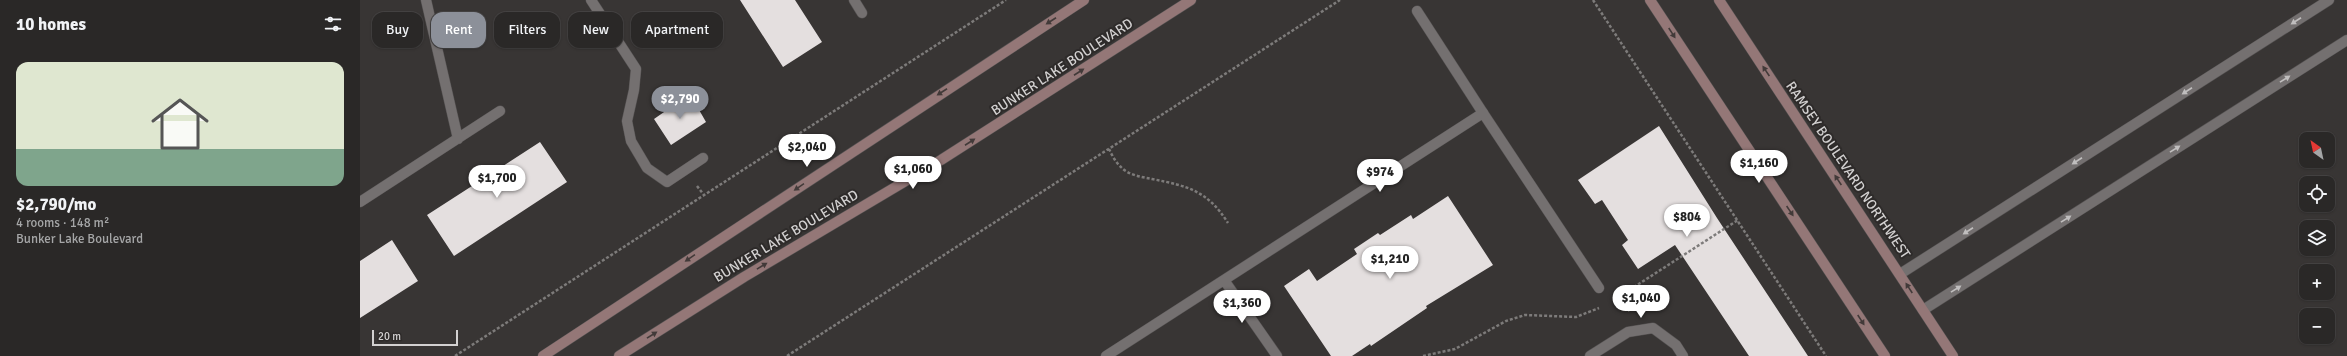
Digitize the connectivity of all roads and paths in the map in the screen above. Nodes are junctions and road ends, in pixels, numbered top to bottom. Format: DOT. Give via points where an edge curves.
graph roads {
  1 [pos="426,0"];
  2 [pos="591,0"];
  3 [pos="854,0"];
  4 [pos="1006,0"];
  5 [pos="1084,0"];
  6 [pos="1191,0"];
  7 [pos="1340,0"];
  8 [pos="1593,0"];
  9 [pos="1650,0"];
  10 [pos="1719,0"];
  11 [pos="2329,0"];
  12 [pos="1417,11"];
  13 [pos="862,13"];
  14 [pos="2347,40"];
  15 [pos="500,112"];
  16 [pos="1483,113"];
  17 [pos="458,139"];
  18 [pos="1109,149"];
  19 [pos="703,158"];
  20 [pos="360,202"];
  21 [pos="1228,223"];
  22 [pos="1900,274"];
  23 [pos="1224,280"];
  24 [pos="1599,288"];
  25 [pos="1923,310"];
  26 [pos="1640,330"];
  27 [pos="455,356"];
  28 [pos="543,356"];
  29 [pos="619,356"];
  30 [pos="787,356"];
  31 [pos="1106,356"];
  32 [pos="1277,356"];
  33 [pos="1590,356"];
  34 [pos="1683,356"];
  35 [pos="1826,356"];
  36 [pos="1886,356"];
  37 [pos="1953,356"];
  1 -- 17 [label="street"];
  2 -- 19 [label="street" via="636,69 627,121 630,142 647,168 667,182"];
  3 -- 13 [label="street"];
  4 -- 27 [label="path"];
  5 -- 28 [label="main road, one-way"];
  29 -- 6 [label="main road, BUNKER LAKE BOULEVARD, one-way" via="744,277 941,160"];
  7 -- 18 [label="path"];
  8 -- 35 [label="path"];
  9 -- 36 [label="main road, one-way"];
  22 -- 10 [label="main road, RAMSEY BOULEVARD NORTHWEST, one-way"];
  11 -- 22 [label="street, one-way"];
  12 -- 16 [label="street"];
  25 -- 14 [label="street, one-way"];
  15 -- 17 [label="street"];
  16 -- 23 [label="street"];
  16 -- 24 [label="street"];
  17 -- 20 [label="street"];
  18 -- 21 [label="path" via="1121,168 1137,176 1188,187 1205,196 1220,210"];
  18 -- 30 [label="path"];
  25 -- 22 [label="main road, RAMSEY BOULEVARD NORTHWEST, one-way"];
  23 -- 31 [label="street"];
  23 -- 32 [label="street"];
  24 -- 26 [label="path" via="1620,296"];
  25 -- 37 [label="main road, RAMSEY BOULEVARD NORTHWEST"];
  26 -- 33 [label="street" via="1628,332"];
  26 -- 34 [label="street" via="1653,328 1676,345"];
}
